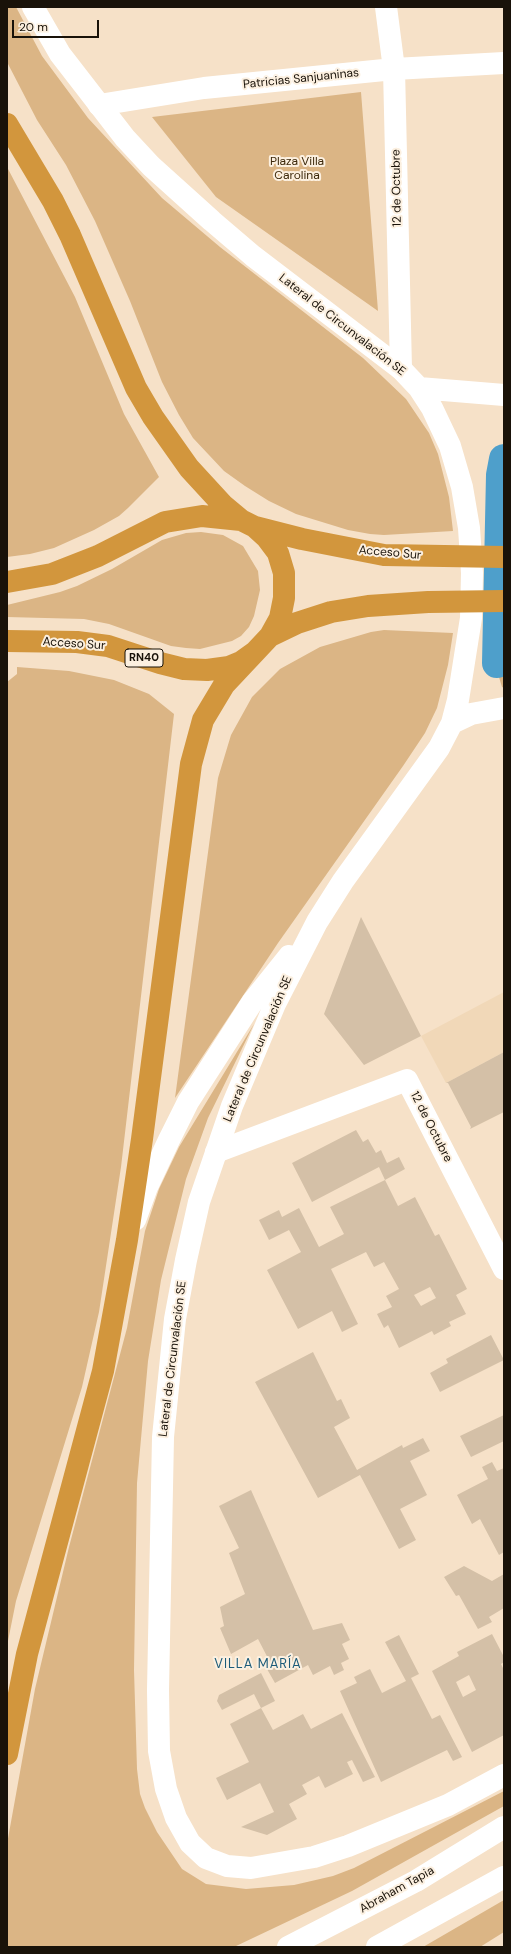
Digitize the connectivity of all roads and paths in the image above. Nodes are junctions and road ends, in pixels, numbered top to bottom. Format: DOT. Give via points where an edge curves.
graph roads {
  1 [pos="33,7"];
  2 [pos="386,7"];
  3 [pos="504,63"];
  4 [pos="394,69"];
  5 [pos="99,105"];
  6 [pos="7,113"];
  7 [pos="7,124"];
  8 [pos="31,163"];
  9 [pos="401,369"];
  10 [pos="419,388"];
  11 [pos="504,395"];
  12 [pos="248,523"];
  13 [pos="504,557"];
  14 [pos="7,582"];
  15 [pos="504,601"];
  16 [pos="270,636"];
  17 [pos="7,641"];
  18 [pos="255,652"];
  19 [pos="504,708"];
  20 [pos="452,723"];
  21 [pos="317,922"];
  22 [pos="216,1152"];
  23 [pos="127,1240"];
  24 [pos="504,1270"];
  25 [pos="7,1754"];
  26 [pos="504,1775"];
  27 [pos="504,1828"];
  28 [pos="504,1877"];
  29 [pos="288,1947"];
  30 [pos="377,1947"];
  1 -- 5 [label="street, Lateral de Circunvalación SE" via="60,54"];
  2 -- 4 [label="street, 12 de Octubre"];
  3 -- 4 [label="street, Patricias Sanjuaninas"];
  4 -- 5 [label="street, Patricias Sanjuaninas" via="204,88"];
  4 -- 9 [label="street, 12 de Octubre"];
  5 -- 9 [label="street, Lateral de Circunvalación SE" via="151,166 206,216 253,256"];
  6 -- 8 [label="street"];
  7 -- 8 [label="highway"];
  8 -- 12 [label="highway" via="70,235 125,364 153,417 189,468 223,505"];
  9 -- 10 [label="street, Lateral de Circunvalación SE"];
  10 -- 11 [label="street"];
  10 -- 20 [label="street, Lateral de Circunvalación SE" via="432,408 450,446 462,486 470,528 471,618"];
  12 -- 13 [label="highway, Acceso Sur" via="302,539 384,555"];
  12 -- 14 [label="highway, Acceso Sur" via="202,516 165,522 75,566 52,574"];
  12 -- 16 [label="highway, Acceso Sur / RN40" via="266,537 278,553 284,573 284,598 280,618"];
  15 -- 16 [label="highway, Acceso Sur / RN40" via="385,604 332,612 297,623"];
  16 -- 18 [label="highway, Acceso Sur / RN40"];
  17 -- 18 [label="highway, Acceso Sur / RN40" via="76,642 108,646 184,669 207,670 229,667"];
  18 -- 23 [label="highway" via="224,685 203,720 191,764 152,1071"];
  19 -- 20 [label="street" via="471,714"];
  20 -- 21 [label="street, Lateral de Circunvalación SE" via="439,748 347,874"];
  21 -- 22 [label="street, Lateral de Circunvalación SE" via="275,1004 232,1106"];
  21 -- 23 [label="street" via="253,1001 188,1102 147,1187"];
  22 -- 24 [label="street, 12 de Octubre" via="407,1080"];
  22 -- 26 [label="street, Lateral de Circunvalación SE" via="199,1202 175,1319 163,1437 159,1750 166,1789 176,1818 190,1843 206,1858 227,1866 251,1868 301,1860 348,1846 448,1805"];
  23 -- 25 [label="highway" via="103,1371 27,1654"];
  27 -- 29 [label="street, Abraham Tapia" via="416,1881"];
  28 -- 30 [label="street"];
}
